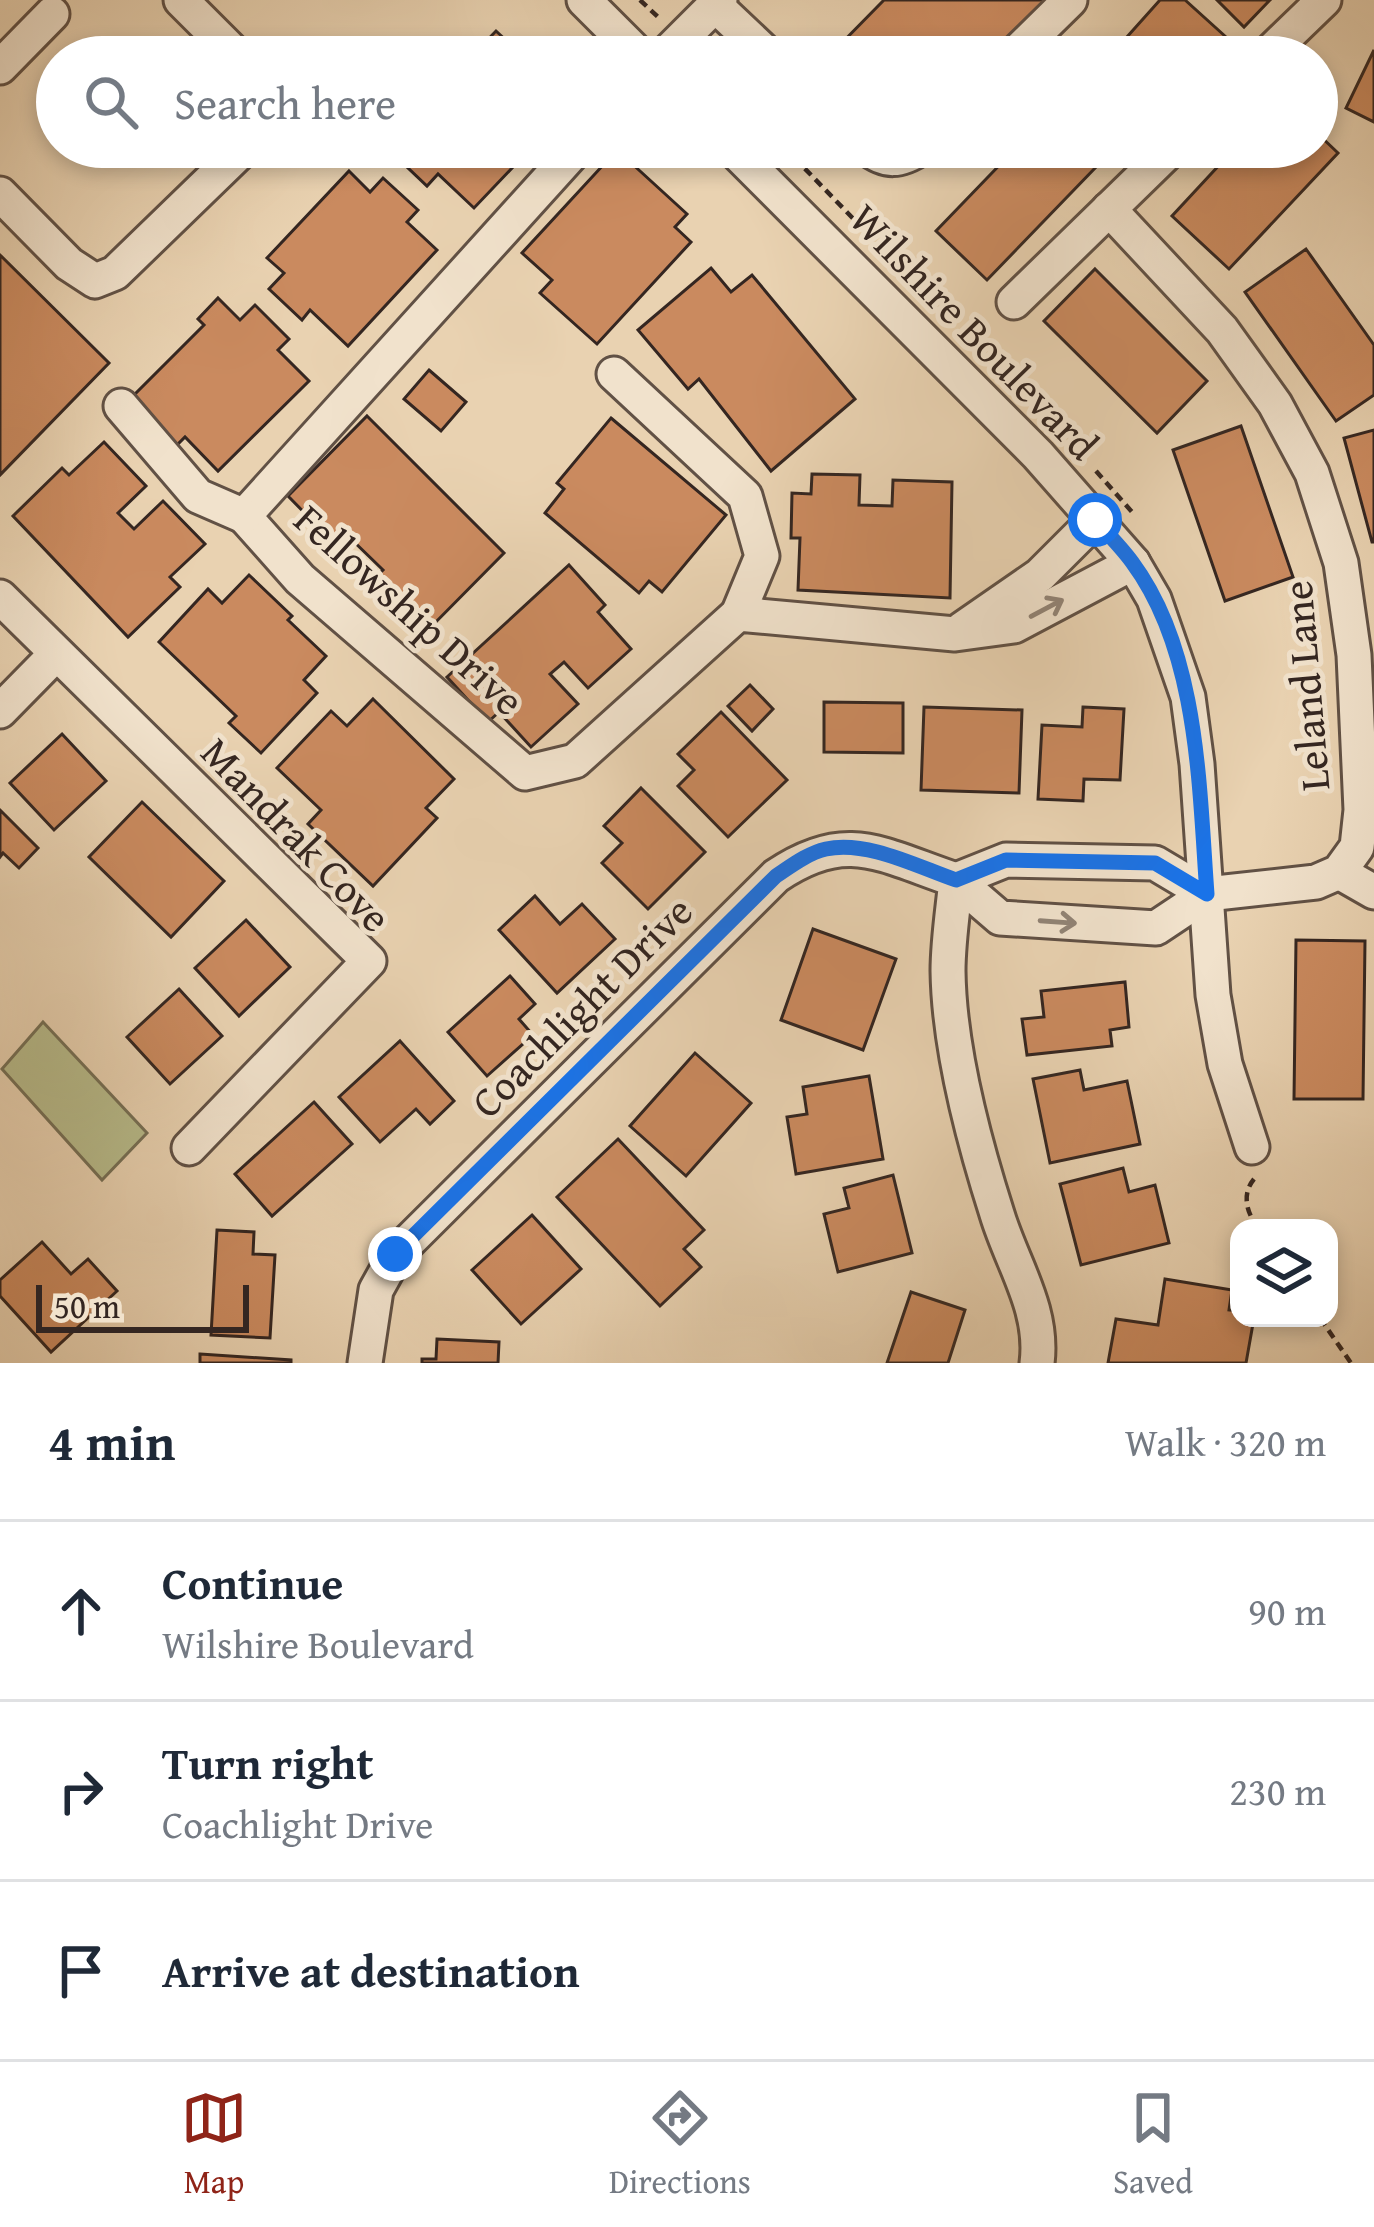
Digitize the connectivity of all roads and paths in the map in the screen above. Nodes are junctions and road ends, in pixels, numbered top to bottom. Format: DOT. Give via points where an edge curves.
graph roads {
  1 [pos="181,0"];
  2 [pos="584,0"];
  3 [pos="1070,0"];
  4 [pos="1324,0"];
  5 [pos="718,2"];
  6 [pos="49,5"];
  7 [pos="217,36"];
  8 [pos="619,36"];
  9 [pos="684,36"];
  10 [pos="750,36"];
  11 [pos="1033,36"];
  12 [pos="1287,36"];
  13 [pos="0,67"];
  14 [pos="223,168"];
  15 [pos="559,168"];
  16 [pos="751,168"];
  17 [pos="1151,168"];
  18 [pos="0,194"];
  19 [pos="1109,209"];
  20 [pos="1014,302"];
  21 [pos="614,374"];
  22 [pos="121,406"];
  23 [pos="244,516"];
  24 [pos="1095,520"];
  25 [pos="1133,562"];
  26 [pos="0,597"];
  27 [pos="738,614"];
  28 [pos="955,634"];
  29 [pos="55,655"];
  30 [pos="0,711"];
  31 [pos="1339,872"];
  32 [pos="956,880"];
  33 [pos="1374,892"];
  34 [pos="1207,894"];
  35 [pos="1252,1147"];
  36 [pos="189,1148"];
  37 [pos="1252,1219"];
  38 [pos="1326,1327"];
  39 [pos="365,1363"];
  40 [pos="1037,1363"];
  41 [pos="1352,1363"];
  1 -- 7 [label="street"];
  2 -- 8 [label="street"];
  3 -- 11 [label="street"];
  4 -- 12 [label="street"];
  5 -- 9 [label="street"];
  5 -- 10 [label="street"];
  6 -- 13 [label="street"];
  14 -- 18 [label="street" via="115,273 95,281"];
  15 -- 23 [label="street, Fellowship Drive"];
  16 -- 24 [label="street, Wilshire Boulevard"];
  17 -- 19 [label="street"];
  19 -- 20 [label="street"];
  19 -- 31 [label="street, Leland Lane" via="1222,330 1312,472 1341,563 1354,655 1361,810 1357,847"];
  21 -- 27 [label="street" via="745,496 762,556"];
  22 -- 23 [label="street" via="198,496"];
  23 -- 27 [label="street, Fellowship Drive" via="300,579 525,773 575,761"];
  24 -- 25 [label="street, Wilshire Boulevard"];
  24 -- 28 [label="street" via="1040,575"];
  28 -- 25 [label="street, one-way" via="1014,626"];
  25 -- 34 [label="street, Wilshire Boulevard" via="1188,697"];
  26 -- 29 [label="street"];
  27 -- 28 [label="street"];
  29 -- 30 [label="street"];
  29 -- 36 [label="street, Mandrak Cove" via="369,961"];
  31 -- 33 [label="street"];
  31 -- 34 [label="street" via="1316,882"];
  32 -- 34 [label="street" via="1006,860 1155,863"];
  32 -- 34 [label="street, Coachlight Drive, one-way" via="1000,918 1156,928"];
  32 -- 39 [label="street, Coachlight Drive" via="870,851 829,848 776,876 395,1254 376,1290"];
  32 -- 40 [label="street" via="948,971 954,1028 997,1216 1032,1304"];
  34 -- 35 [label="street, Wilshire Boulevard" via="1221,1041"];
  35 -- 37 [label="path" via="1264,1171 1246,1196"];
  38 -- 41 [label="path"];
}
